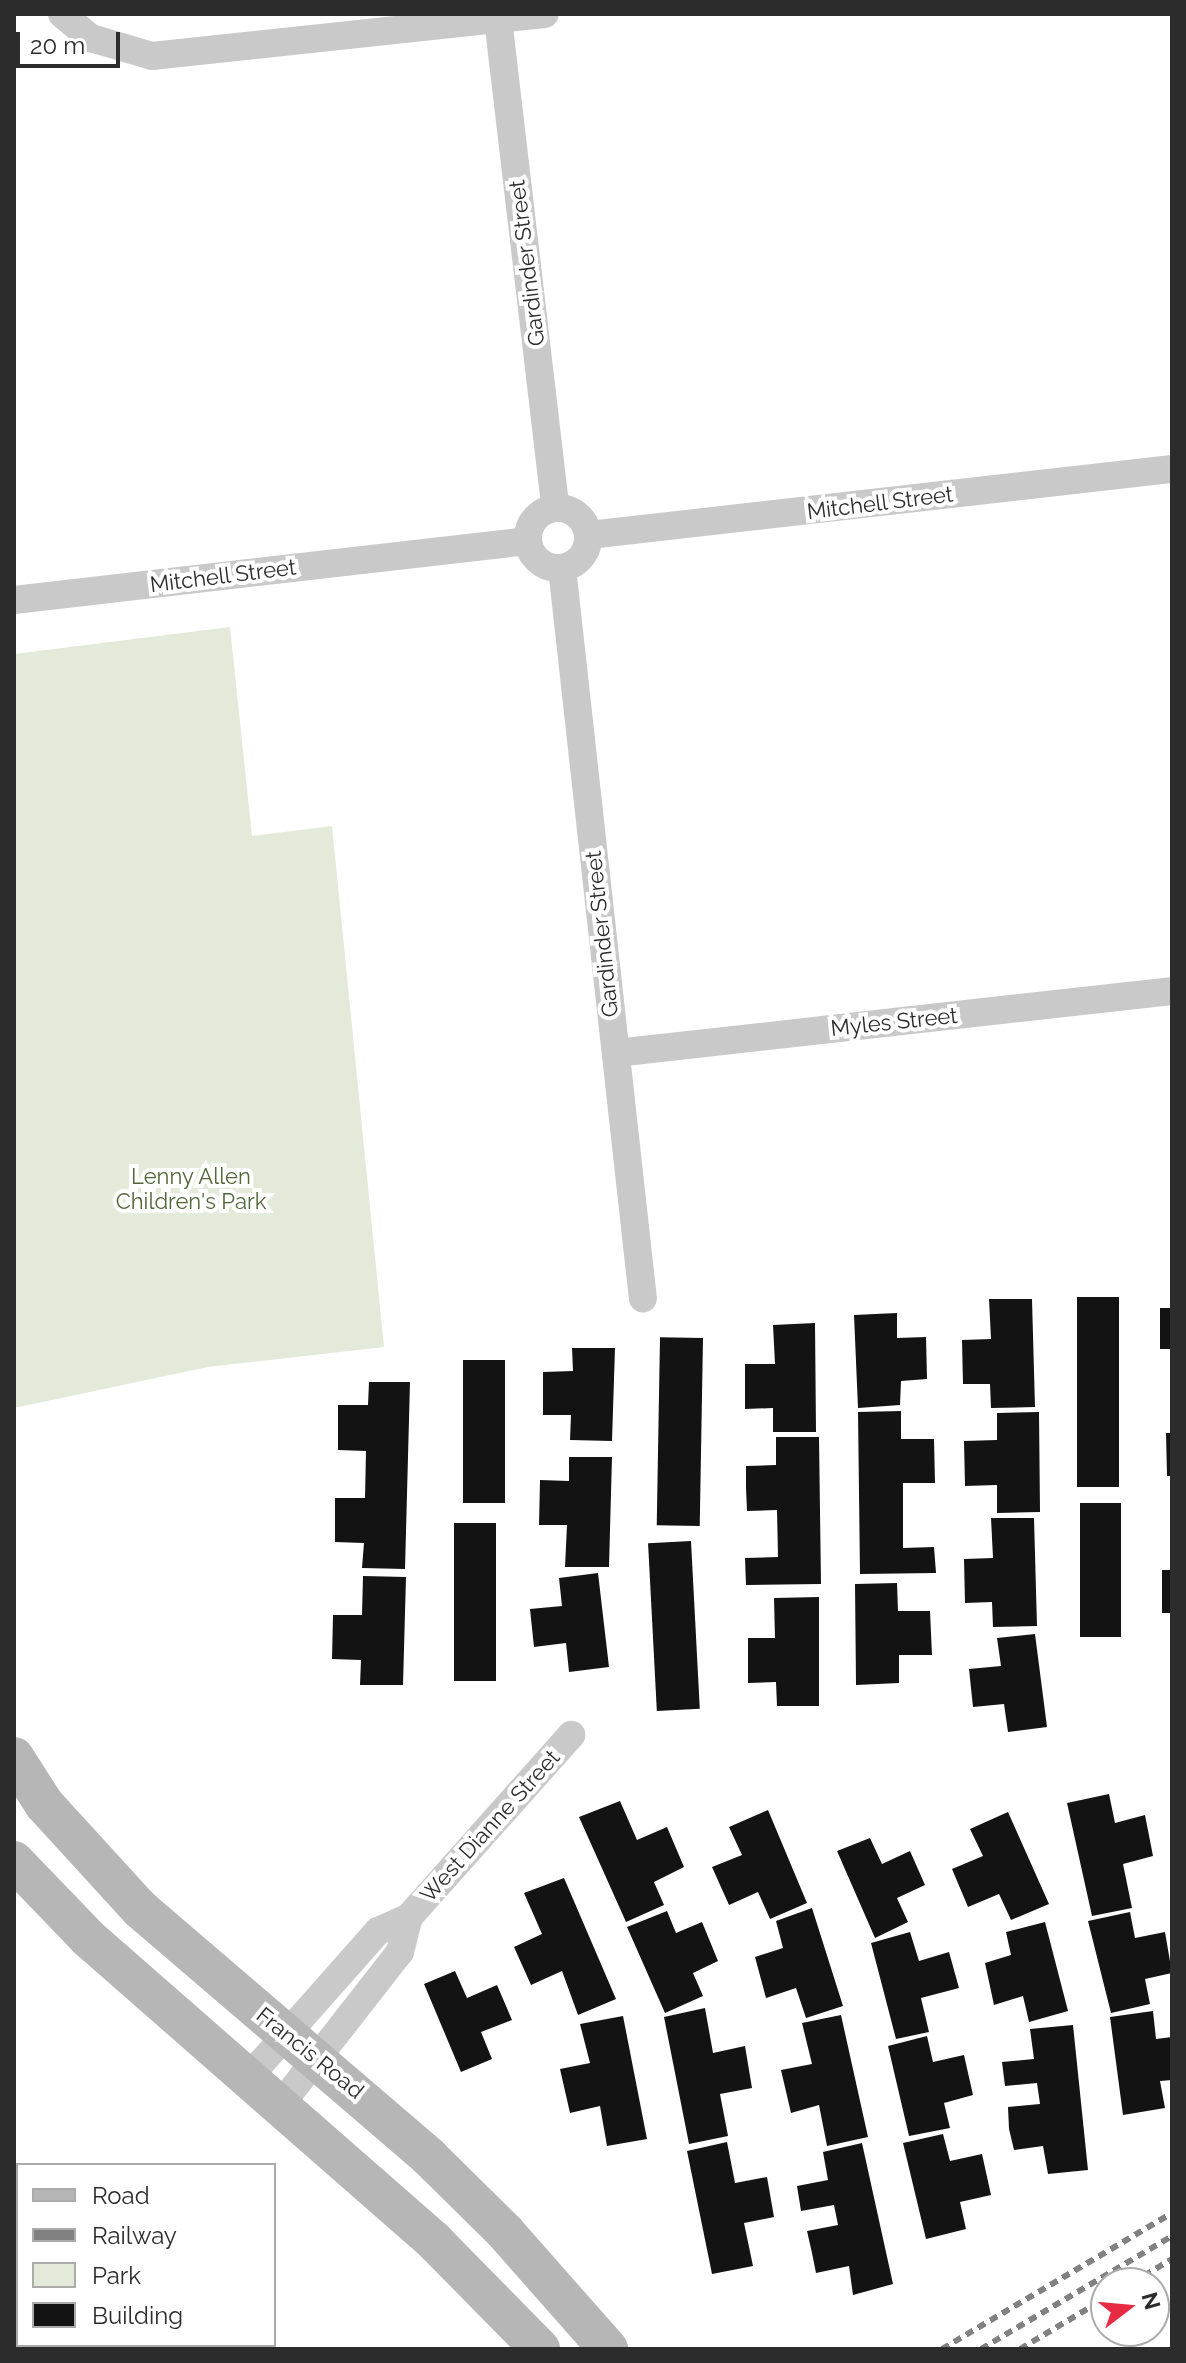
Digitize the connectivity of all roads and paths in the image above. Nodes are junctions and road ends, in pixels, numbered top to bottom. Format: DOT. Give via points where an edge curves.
graph roads {
  1 [pos="62,14"];
  2 [pos="545,14"];
  3 [pos="498,19"];
  4 [pos="1172,469"];
  5 [pos="555,507"];
  6 [pos="589,535"];
  7 [pos="528,541"];
  8 [pos="562,568"];
  9 [pos="14,600"];
  10 [pos="1172,991"];
  11 [pos="616,1053"];
  12 [pos="643,1299"];
  13 [pos="571,1735"];
  14 [pos="14,1757"];
  15 [pos="14,1861"];
  16 [pos="409,1917"];
  17 [pos="286,2032"];
  18 [pos="319,2059"];
  19 [pos="247,2079"];
  20 [pos="278,2108"];
  21 [pos="540,2349"];
  22 [pos="608,2349"];
  1 -- 3 [label="street" via="91,38 152,56"];
  2 -- 3 [label="street"];
  3 -- 5 [label="street, Gardinder Street"];
  4 -- 6 [label="street, Mitchell Street"];
  5 -- 6 [label="street" via="581,518"];
  5 -- 7 [label="street" via="531,523"];
  6 -- 8 [label="street" via="579,561"];
  7 -- 8 [label="street" via="536,559"];
  7 -- 9 [label="street, Mitchell Street"];
  8 -- 11 [label="street, Gardinder Street"];
  10 -- 11 [label="street, Myles Street"];
  11 -- 12 [label="street, Gardinder Street"];
  13 -- 16 [label="street, West Dianne Street"];
  14 -- 17 [label="main road, Francis Road" via="44,1804 140,1909 180,1948"];
  15 -- 19 [label="main road" via="88,1938"];
  16 -- 17 [label="street, West Dianne Street" via="378,1931"];
  16 -- 18 [label="street, West Dianne Street" via="400,1952"];
  17 -- 18 [label="main road, Francis Road"];
  17 -- 19 [label="street, West Dianne Street"];
  18 -- 20 [label="street, West Dianne Street"];
  18 -- 22 [label="main road, Francis Road" via="505,2232"];
  19 -- 20 [label="main road"];
  20 -- 21 [label="main road" via="435,2242"];
}
